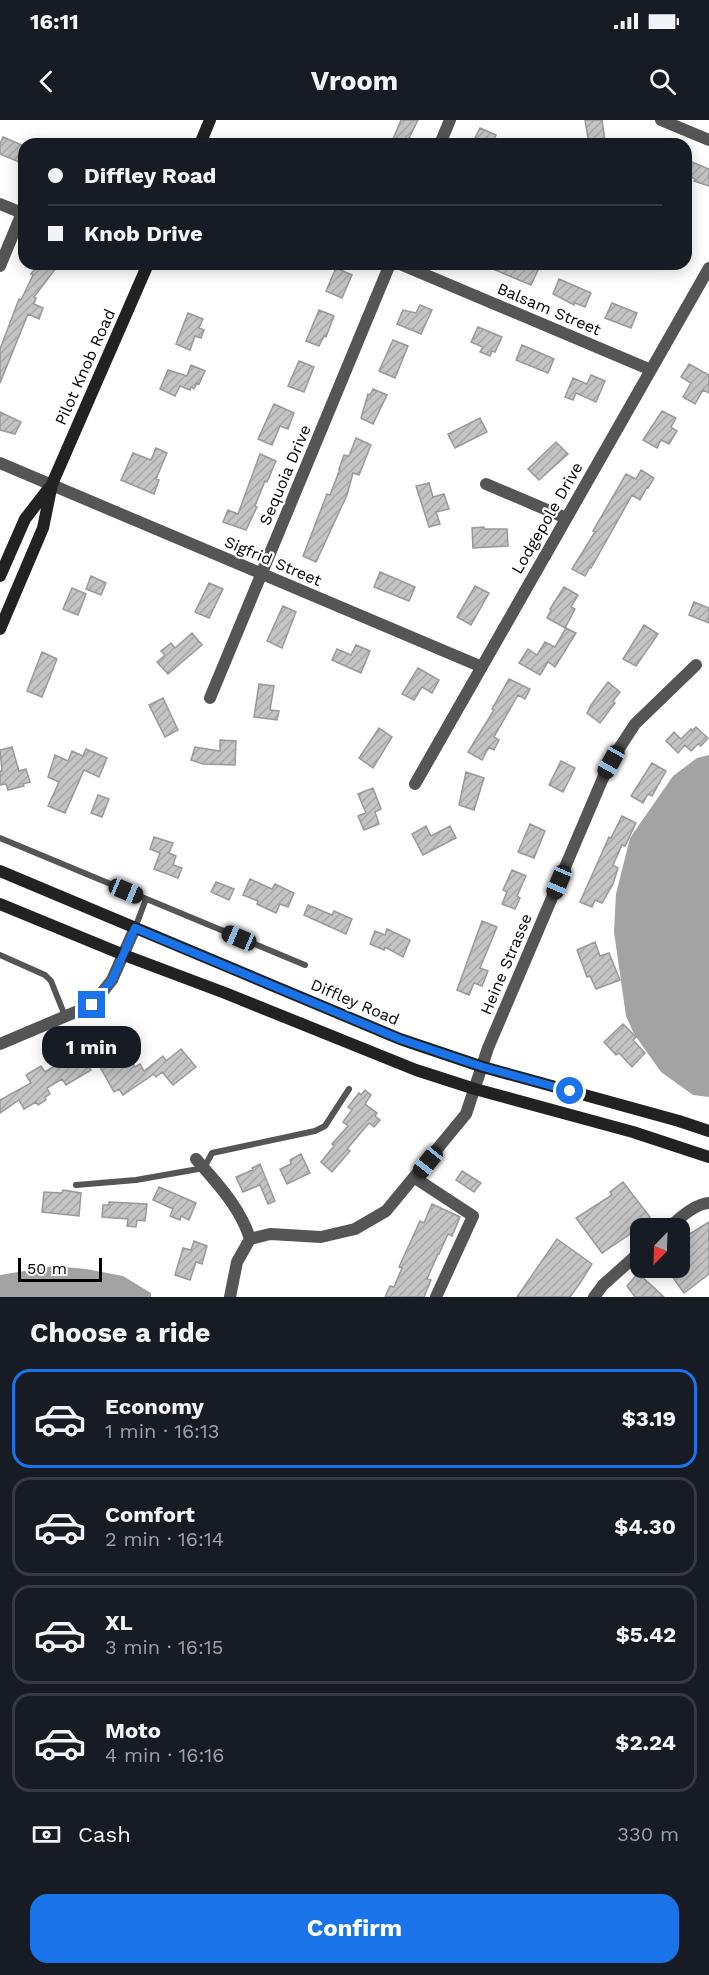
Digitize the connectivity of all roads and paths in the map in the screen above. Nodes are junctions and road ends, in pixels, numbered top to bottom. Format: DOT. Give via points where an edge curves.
graph roads {
  1 [pos="210,120"];
  2 [pos="450,120"];
  3 [pos="661,120"];
  4 [pos="202,138"];
  5 [pos="442,138"];
  6 [pos="709,140"];
  7 [pos="0,204"];
  8 [pos="18,211"];
  9 [pos="18,223"];
  10 [pos="0,266"];
  11 [pos="709,268"];
  12 [pos="145,270"];
  13 [pos="388,270"];
  14 [pos="414,270"];
  15 [pos="651,370"];
  16 [pos="0,463"];
  17 [pos="52,484"];
  18 [pos="486,484"];
  19 [pos="566,518"];
  20 [pos="262,574"];
  21 [pos="0,576"];
  22 [pos="0,629"];
  23 [pos="696,665"];
  24 [pos="482,667"];
  25 [pos="210,698"];
  26 [pos="415,784"];
  27 [pos="0,838"];
  28 [pos="0,871"];
  29 [pos="146,899"];
  30 [pos="0,904"];
  31 [pos="135,928"];
  32 [pos="0,955"];
  33 [pos="124,955"];
  34 [pos="304,965"];
  35 [pos="65,1017"];
  36 [pos="0,1044"];
  37 [pos="483,1067"];
  38 [pos="349,1089"];
  39 [pos="475,1089"];
  40 [pos="709,1131"];
  41 [pos="709,1156"];
  42 [pos="200,1163"];
  43 [pos="415,1178"];
  44 [pos="76,1185"];
  45 [pos="709,1203"];
  46 [pos="680,1218"];
  47 [pos="250,1239"];
  48 [pos="630,1261"];
  49 [pos="230,1297"];
  50 [pos="436,1297"];
  51 [pos="594,1297"];
  1 -- 4 [label="main road"];
  2 -- 5 [label="street"];
  3 -- 6 [label="street"];
  7 -- 8 [label="street"];
  9 -- 10 [label="street"];
  11 -- 15 [label="street, Lodgepole Drive"];
  12 -- 17 [label="main road, Pilot Knob Road"];
  13 -- 20 [label="street, Sequoia Drive"];
  14 -- 15 [label="street, Balsam Street"];
  15 -- 19 [label="street, Lodgepole Drive"];
  16 -- 17 [label="street, Sigfrid Street"];
  17 -- 20 [label="street, Sigfrid Street"];
  17 -- 21 [label="main road, Pilot Knob Road" via="25,519"];
  17 -- 22 [label="main road, Pilot Knob Road" via="43,528"];
  18 -- 19 [label="street"];
  19 -- 24 [label="street, Lodgepole Drive"];
  20 -- 24 [label="street, Sigfrid Street"];
  20 -- 25 [label="street, Sequoia Drive"];
  23 -- 37 [label="street, Heine Strasse" via="635,724 603,777"];
  24 -- 26 [label="street, Lodgepole Drive"];
  27 -- 29 [label="lane"];
  28 -- 31 [label="main road, Diffley Road"];
  29 -- 31 [label="lane"];
  29 -- 34 [label="lane"];
  30 -- 33 [label="main road"];
  31 -- 33 [label="street"];
  31 -- 37 [label="main road, Diffley Road" via="400,1039"];
  32 -- 35 [label="lane" via="45,975"];
  33 -- 35 [label="street" via="112,980 92,1005"];
  33 -- 39 [label="main road" via="416,1070"];
  35 -- 36 [label="street"];
  37 -- 39 [label="street, Heine Strasse"];
  37 -- 40 [label="main road, Diffley Road"];
  38 -- 42 [label="lane" via="325,1126 315,1131 212,1153"];
  39 -- 41 [label="main road"];
  39 -- 43 [label="street, Heine Strasse" via="466,1114"];
  42 -- 44 [label="lane" via="136,1180"];
  42 -- 47 [label="street" via="234,1206"];
  43 -- 47 [label="street, Heine Strasse" via="386,1211 355,1229 321,1237 270,1234"];
  43 -- 50 [label="street" via="473,1216"];
  45 -- 46 [label="street"];
  47 -- 49 [label="street" via="237,1262"];
  48 -- 51 [label="street"];
}
